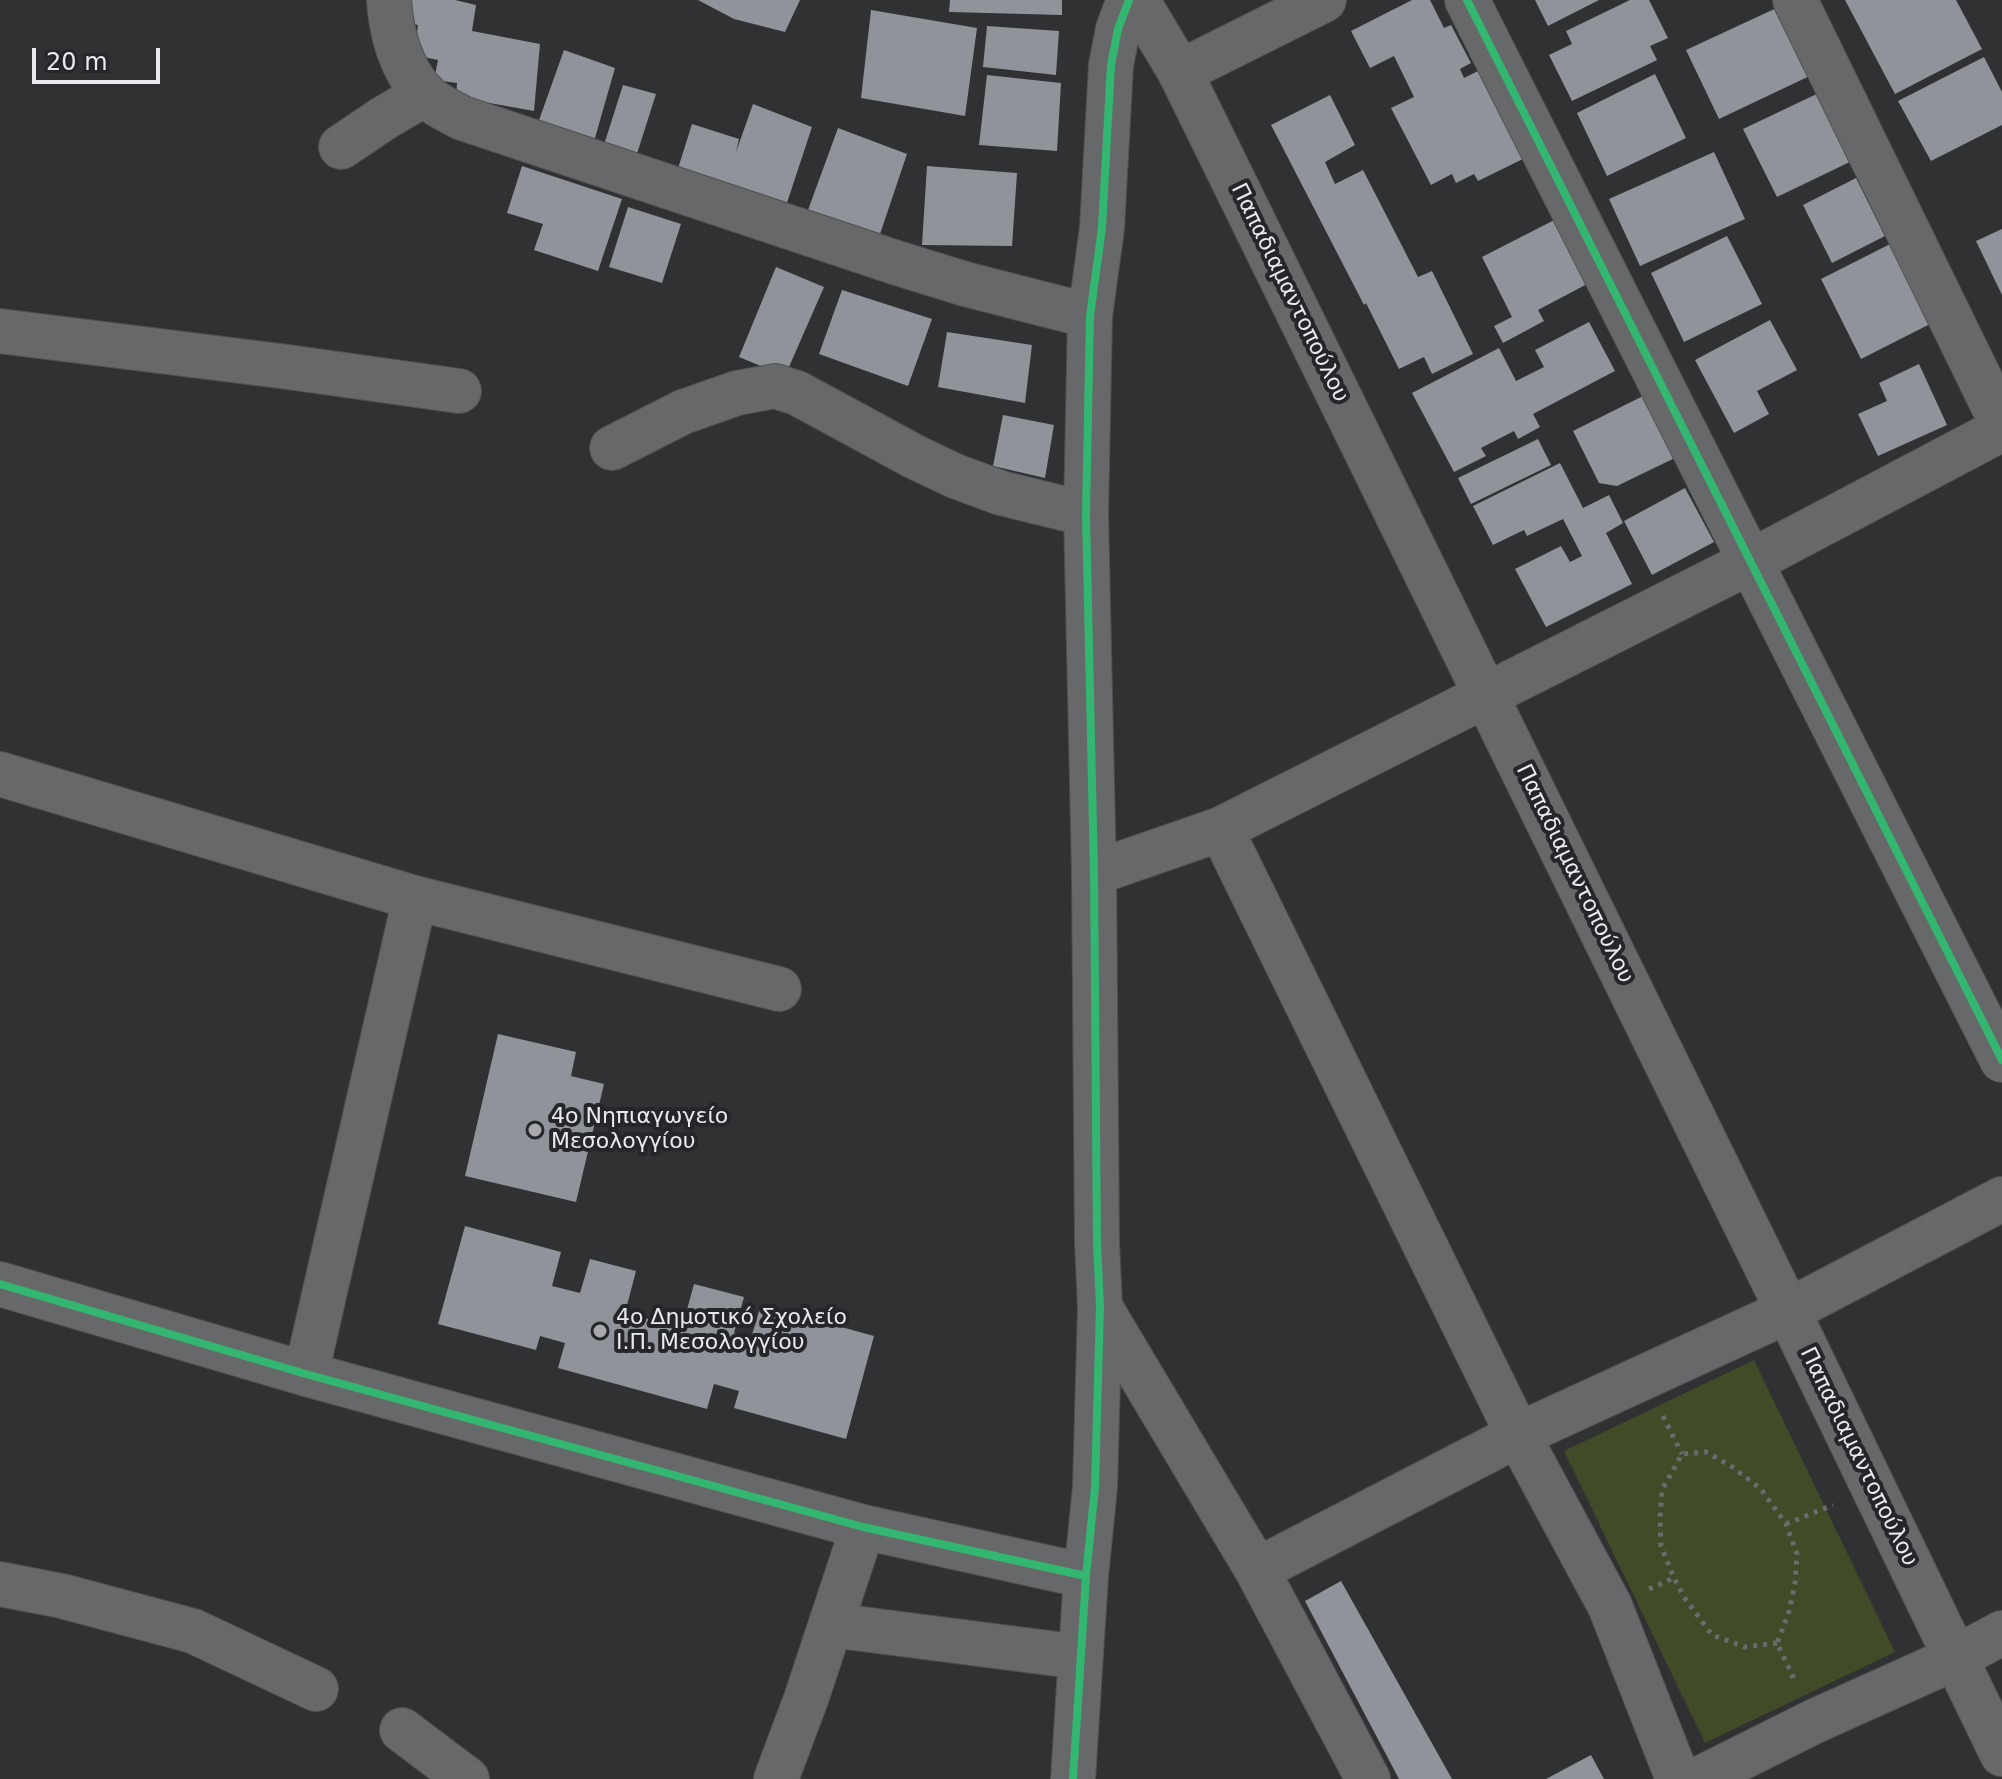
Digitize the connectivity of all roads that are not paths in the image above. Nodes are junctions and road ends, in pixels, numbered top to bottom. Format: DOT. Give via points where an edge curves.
graph roads {
  1 [pos="389,0"];
  2 [pos="1129,0"];
  3 [pos="1137,0"];
  4 [pos="1324,0"];
  5 [pos="1467,0"];
  6 [pos="1795,0"];
  7 [pos="1180,72"];
  8 [pos="425,94"];
  9 [pos="341,147"];
  10 [pos="1090,316"];
  11 [pos="0,331"];
  12 [pos="459,391"];
  13 [pos="2002,426"];
  14 [pos="612,448"];
  15 [pos="1086,514"];
  16 [pos="1750,562"];
  17 [pos="1487,696"];
  18 [pos="0,774"];
  19 [pos="1221,829"];
  20 [pos="1094,873"];
  21 [pos="415,898"];
  22 [pos="779,989"];
  23 [pos="2002,1060"];
  24 [pos="2002,1199"];
  25 [pos="0,1284"];
  26 [pos="1100,1307"];
  27 [pos="1788,1311"];
  28 [pos="306,1374"];
  29 [pos="1518,1435"];
  30 [pos="863,1527"];
  31 [pos="1257,1570"];
  32 [pos="1086,1576"];
  33 [pos="0,1584"];
  34 [pos="831,1625"];
  35 [pos="2002,1633"];
  36 [pos="1080,1657"];
  37 [pos="1955,1658"];
  38 [pos="316,1689"];
  39 [pos="402,1730"];
  40 [pos="2002,1754"];
  41 [pos="467,1779"];
  42 [pos="776,1779"];
  43 [pos="1073,1779"];
  44 [pos="1368,1779"];
  45 [pos="1678,1779"];
  46 [pos="1699,1779"];
  1 -- 8 [label="street" via="397,46"];
  2 -- 10 [label="street" via="1111,65 1102,228"];
  3 -- 7 [label="street, Παπαδιαμαντοπούλου"];
  4 -- 7 [label="street"];
  5 -- 16 [label="street"];
  6 -- 13 [label="street"];
  7 -- 17 [label="street, Παπαδιαμαντοπούλου"];
  8 -- 9 [label="street"];
  8 -- 10 [label="street" via="462,118 499,131 894,262"];
  10 -- 15 [label="street"];
  11 -- 12 [label="street"];
  13 -- 16 [label="street"];
  14 -- 15 [label="street" via="683,412 775,386 955,476"];
  15 -- 20 [label="street"];
  16 -- 17 [label="street"];
  16 -- 23 [label="street"];
  17 -- 19 [label="street"];
  17 -- 27 [label="street, Παπαδιαμαντοπούλου"];
  18 -- 21 [label="street"];
  19 -- 20 [label="street"];
  19 -- 29 [label="street"];
  20 -- 26 [label="street"];
  21 -- 22 [label="street"];
  21 -- 28 [label="street"];
  24 -- 27 [label="street"];
  25 -- 28 [label="street"];
  26 -- 31 [label="street"];
  26 -- 32 [label="street" via="1095,1487"];
  27 -- 29 [label="street"];
  27 -- 37 [label="street, Παπαδιαμαντοπούλου"];
  28 -- 30 [label="street"];
  29 -- 31 [label="street"];
  29 -- 45 [label="street" via="1610,1606"];
  30 -- 32 [label="street"];
  30 -- 34 [label="street"];
  31 -- 44 [label="street"];
  32 -- 36 [label="street"];
  33 -- 38 [label="street" via="193,1631"];
  34 -- 36 [label="street"];
  34 -- 42 [label="street"];
  35 -- 37 [label="street"];
  36 -- 43 [label="street"];
  37 -- 40 [label="street, Παπαδιαμαντοπούλου"];
  37 -- 46 [label="street"];
  39 -- 41 [label="street"];
}
